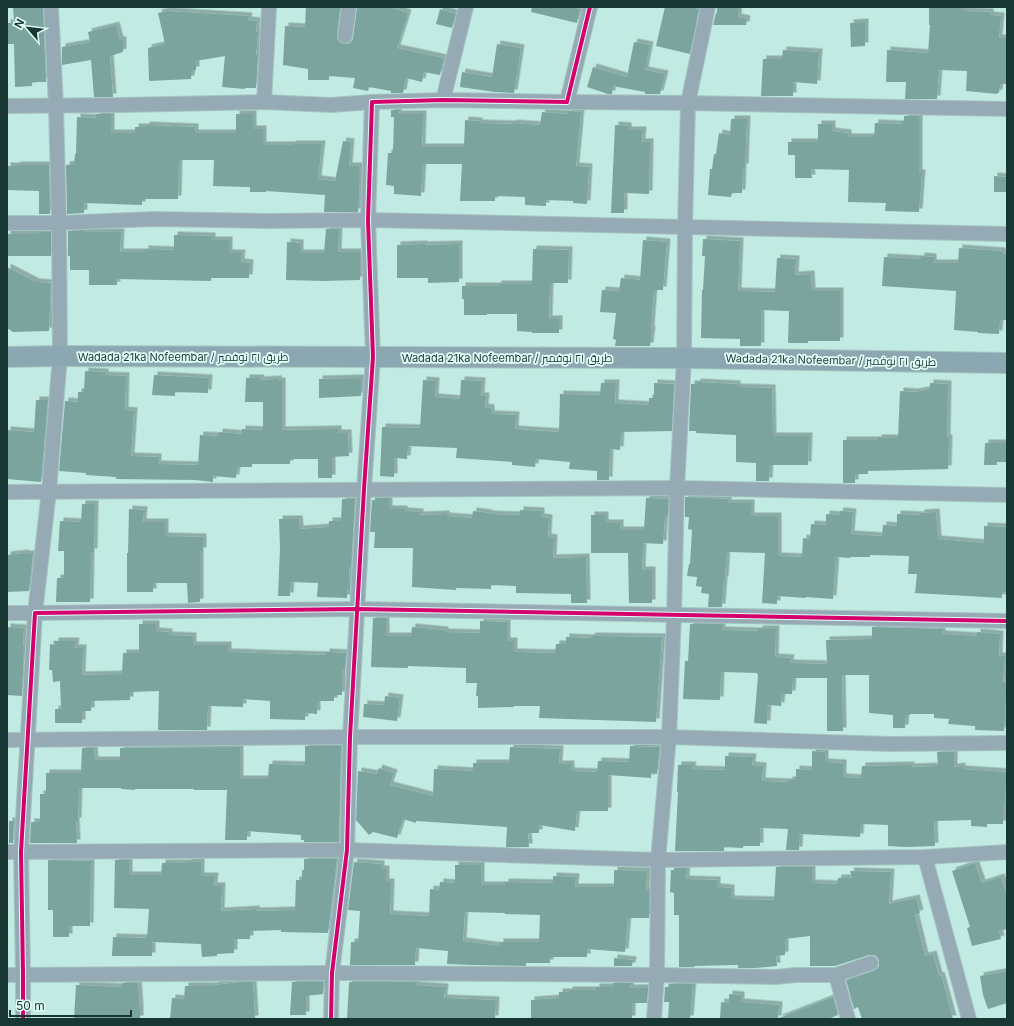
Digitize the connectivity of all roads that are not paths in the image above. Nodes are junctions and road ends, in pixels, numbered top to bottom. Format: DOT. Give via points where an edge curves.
graph roads {
  1 [pos="50,7"];
  2 [pos="269,7"];
  3 [pos="349,7"];
  4 [pos="466,7"];
  5 [pos="590,7"];
  6 [pos="708,7"];
  7 [pos="345,36"];
  8 [pos="443,100"];
  9 [pos="264,102"];
  10 [pos="372,102"];
  11 [pos="567,102"];
  12 [pos="688,103"];
  13 [pos="7,106"];
  14 [pos="56,106"];
  15 [pos="1007,109"];
  16 [pos="368,220"];
  17 [pos="7,223"];
  18 [pos="59,223"];
  19 [pos="685,227"];
  20 [pos="1007,234"];
  21 [pos="60,356"];
  22 [pos="7,357"];
  23 [pos="373,357"];
  24 [pos="684,358"];
  25 [pos="1007,362"];
  26 [pos="677,488"];
  27 [pos="364,490"];
  28 [pos="49,491"];
  29 [pos="7,492"];
  30 [pos="1007,495"];
  31 [pos="357,609"];
  32 [pos="7,613"];
  33 [pos="35,613"];
  34 [pos="674,615"];
  35 [pos="1007,621"];
  36 [pos="350,737"];
  37 [pos="669,737"];
  38 [pos="7,740"];
  39 [pos="28,740"];
  40 [pos="1007,743"];
  41 [pos="347,850"];
  42 [pos="7,852"];
  43 [pos="21,852"];
  44 [pos="1007,852"];
  45 [pos="925,858"];
  46 [pos="658,860"];
  47 [pos="871,962"];
  48 [pos="332,973"];
  49 [pos="23,974"];
  50 [pos="7,975"];
  51 [pos="657,975"];
  52 [pos="836,975"];
  53 [pos="23,1019"];
  54 [pos="332,1019"];
  55 [pos="654,1019"];
  56 [pos="848,1019"];
  57 [pos="969,1019"];
  1 -- 14 [label="street"];
  2 -- 9 [label="street"];
  3 -- 7 [label="street"];
  4 -- 8 [label="street"];
  5 -- 11 [label="street"];
  6 -- 12 [label="street"];
  8 -- 10 [label="street"];
  8 -- 11 [label="street"];
  9 -- 10 [label="street" via="331,105"];
  9 -- 14 [label="street"];
  10 -- 16 [label="street"];
  11 -- 12 [label="street"];
  12 -- 15 [label="street"];
  12 -- 19 [label="street"];
  13 -- 14 [label="street"];
  14 -- 18 [label="street"];
  16 -- 18 [label="street" via="153,219"];
  16 -- 19 [label="street"];
  16 -- 23 [label="street"];
  17 -- 18 [label="street"];
  18 -- 21 [label="street"];
  19 -- 20 [label="street"];
  19 -- 24 [label="street"];
  21 -- 22 [label="street, Wadada 21ka Nofeembar / طريق ٢١ نوفمبر"];
  21 -- 23 [label="street, Wadada 21ka Nofeembar / طريق ٢١ نوفمبر"];
  21 -- 28 [label="street"];
  23 -- 24 [label="street, Wadada 21ka Nofeembar / طريق ٢١ نوفمبر"];
  23 -- 27 [label="street"];
  24 -- 25 [label="street, Wadada 21ka Nofeembar / طريق ٢١ نوفمبر"];
  24 -- 26 [label="street"];
  26 -- 27 [label="street"];
  26 -- 30 [label="street"];
  26 -- 34 [label="street"];
  27 -- 28 [label="street"];
  27 -- 31 [label="street"];
  28 -- 29 [label="street"];
  28 -- 33 [label="street"];
  31 -- 33 [label="street"];
  31 -- 34 [label="street"];
  31 -- 36 [label="street"];
  32 -- 33 [label="street"];
  33 -- 39 [label="street"];
  34 -- 35 [label="street"];
  34 -- 37 [label="street"];
  36 -- 37 [label="street"];
  36 -- 39 [label="street"];
  36 -- 41 [label="street"];
  37 -- 40 [label="street" via="890,744"];
  37 -- 46 [label="street"];
  38 -- 39 [label="street"];
  39 -- 43 [label="street"];
  41 -- 43 [label="street"];
  41 -- 46 [label="street"];
  41 -- 48 [label="street"];
  42 -- 43 [label="street"];
  43 -- 49 [label="street"];
  44 -- 45 [label="street"];
  45 -- 46 [label="street"];
  45 -- 57 [label="street"];
  46 -- 51 [label="street"];
  47 -- 52 [label="street"];
  48 -- 49 [label="street"];
  48 -- 51 [label="street"];
  48 -- 54 [label="street"];
  49 -- 50 [label="street"];
  49 -- 53 [label="street"];
  51 -- 52 [label="street"];
  51 -- 55 [label="street"];
  52 -- 56 [label="street"];
}
